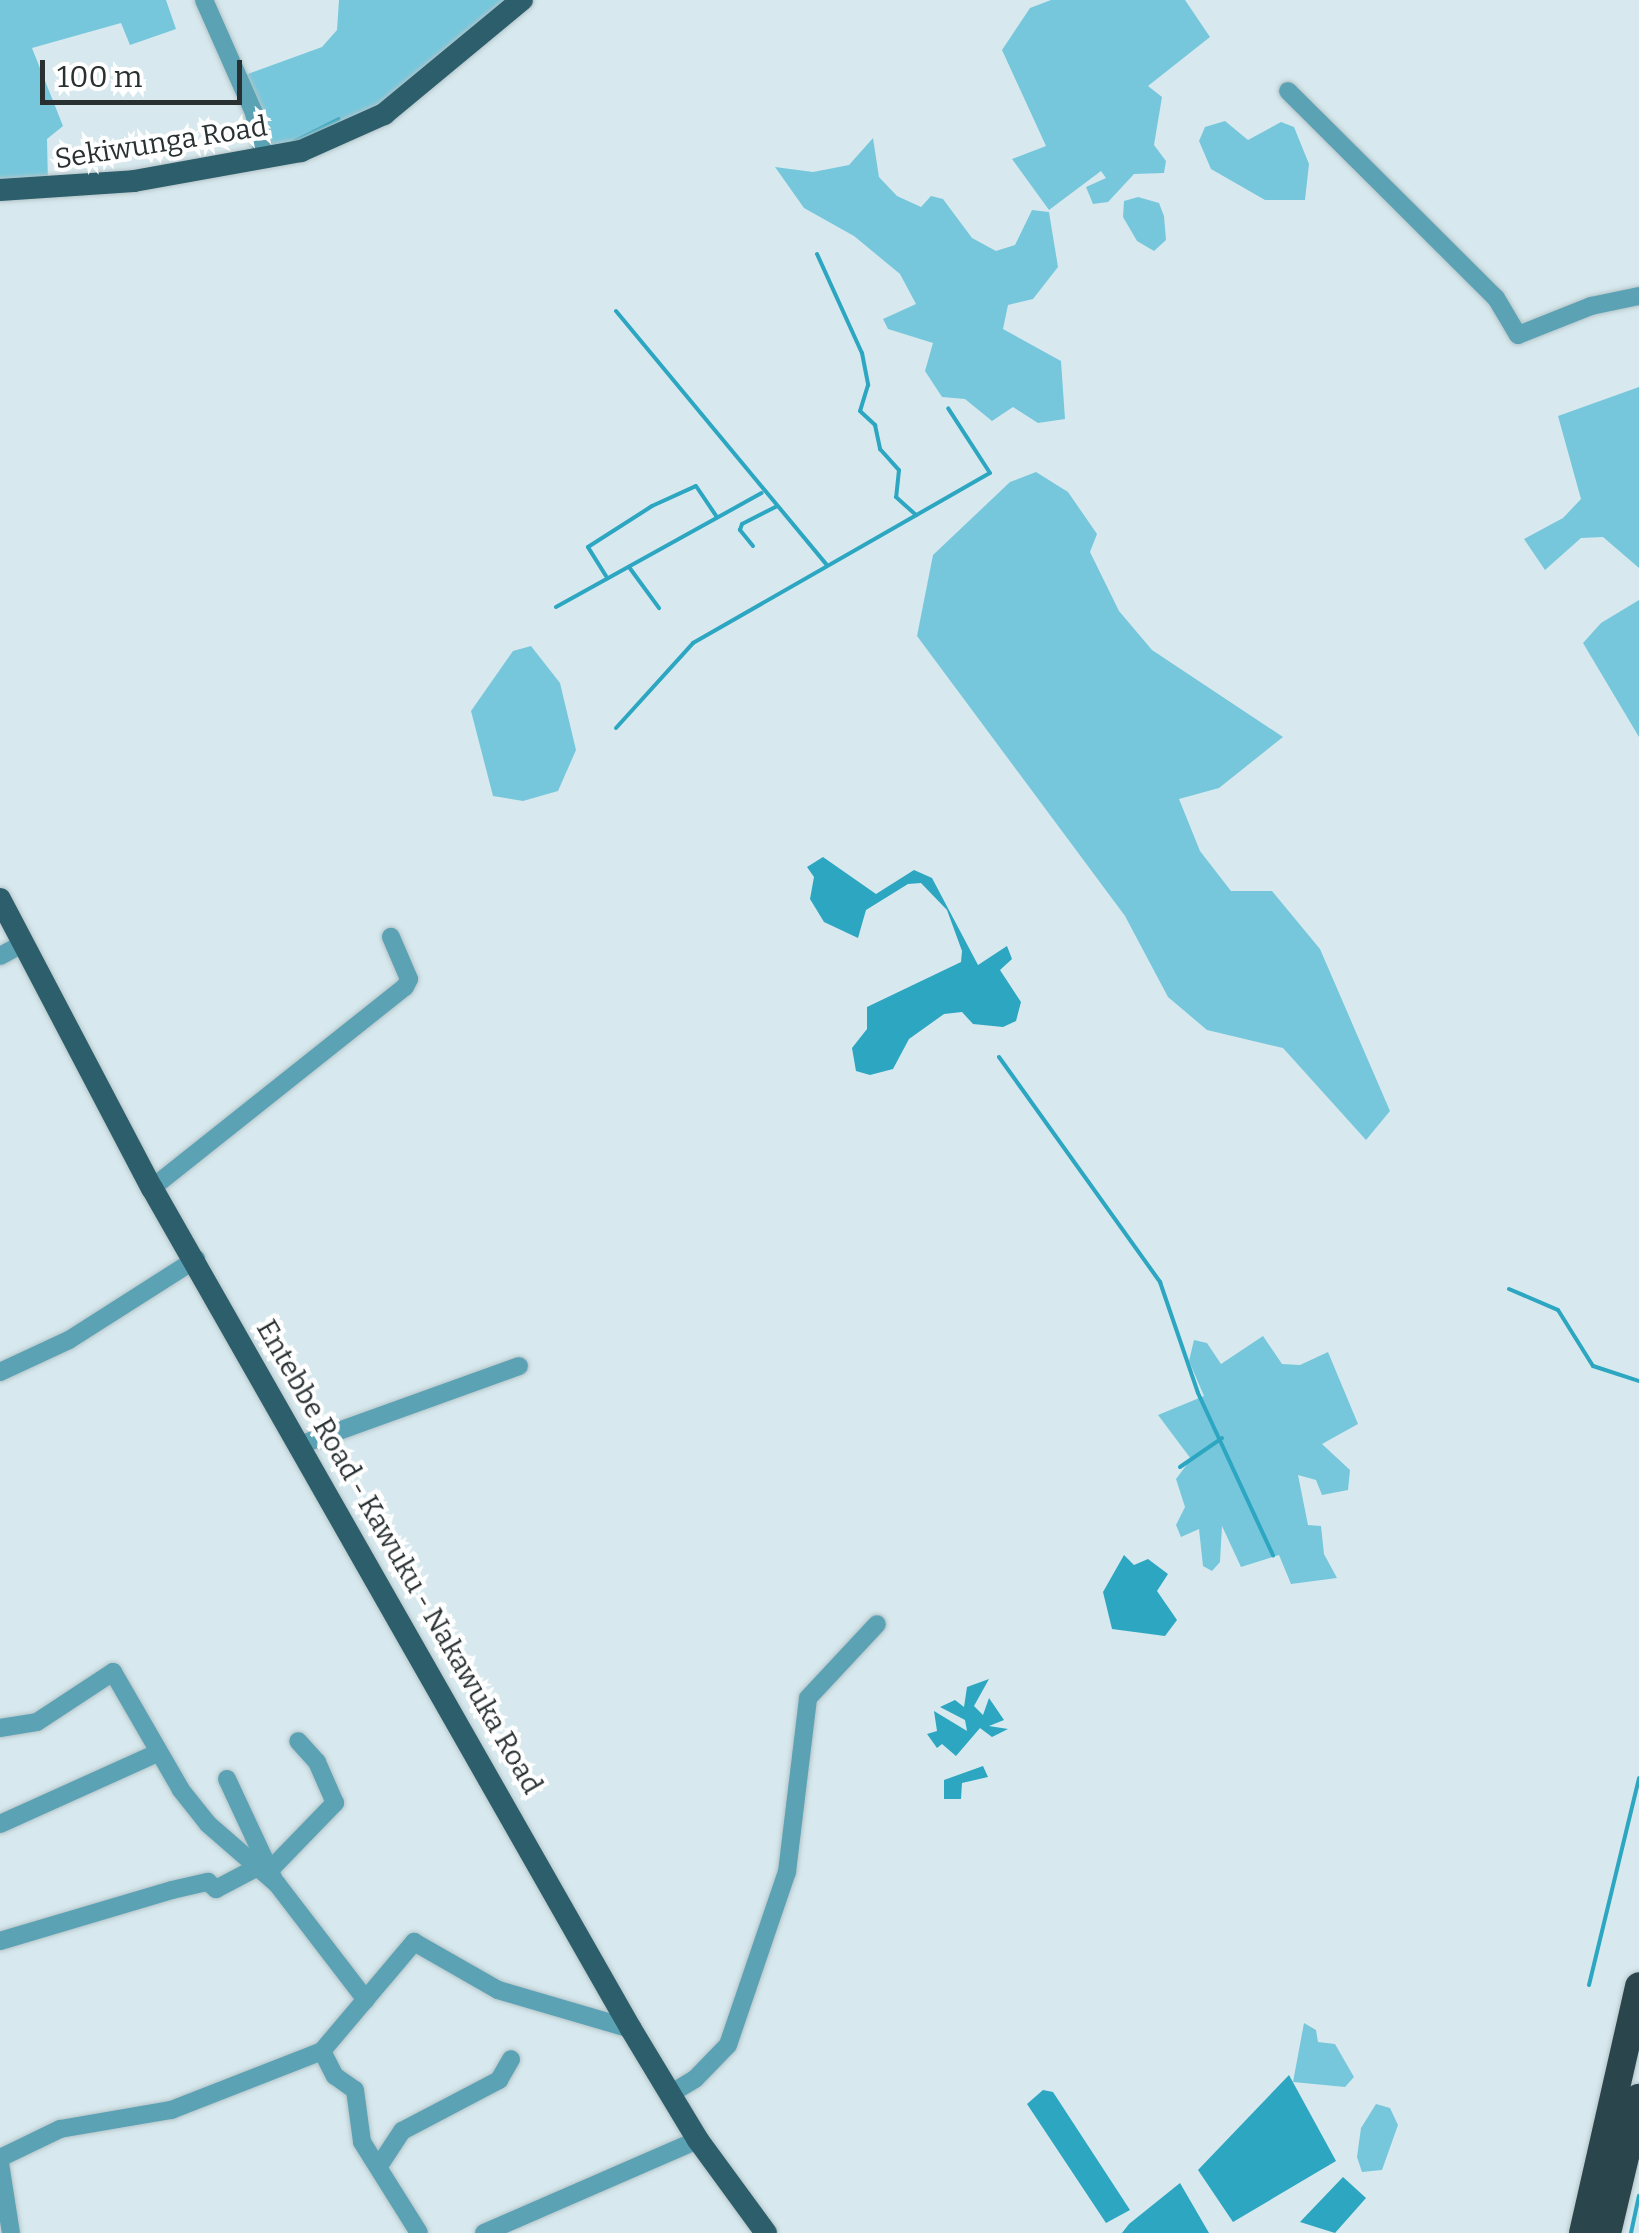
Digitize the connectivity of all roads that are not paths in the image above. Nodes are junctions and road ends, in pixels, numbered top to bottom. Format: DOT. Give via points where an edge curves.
graph roads {
  1 [pos="204,0"];
  2 [pos="522,0"];
  3 [pos="1288,91"];
  4 [pos="264,158"];
  5 [pos="0,190"];
  6 [pos="1639,296"];
  7 [pos="0,899"];
  8 [pos="391,937"];
  9 [pos="23,944"];
  10 [pos="0,956"];
  11 [pos="152,1188"];
  12 [pos="196,1259"];
  13 [pos="518,1366"];
  14 [pos="0,1372"];
  15 [pos="297,1446"];
  16 [pos="877,1624"];
  17 [pos="0,1728"];
  18 [pos="298,1741"];
  19 [pos="158,1753"];
  20 [pos="227,1779"];
  21 [pos="0,1824"];
  22 [pos="267,1875"];
  23 [pos="0,1941"];
  24 [pos="1639,1986"];
  25 [pos="366,2000"];
  26 [pos="631,2029"];
  27 [pos="322,2052"];
  28 [pos="510,2059"];
  29 [pos="670,2094"];
  30 [pos="1639,2098"];
  31 [pos="698,2140"];
  32 [pos="0,2161"];
  33 [pos="379,2166"];
  34 [pos="11,2233"];
  35 [pos="419,2233"];
  36 [pos="484,2233"];
  37 [pos="766,2233"];
  38 [pos="1582,2233"];
  39 [pos="1607,2233"];
  1 -- 4 [label="street" via="254,113"];
  2 -- 4 [label="main road, Sekiwunga Road" via="384,114 301,151"];
  3 -- 6 [label="street" via="1496,298 1518,335 1591,306"];
  4 -- 5 [label="main road, Sekiwunga Road" via="119,183"];
  7 -- 9 [label="main road, Entebbe Road - Kawuku - Nakawuka Road"];
  8 -- 11 [label="street" via="409,979 404,988"];
  9 -- 10 [label="street"];
  9 -- 11 [label="main road, Entebbe Road - Kawuku - Nakawuka Road"];
  11 -- 12 [label="main road, Entebbe Road - Kawuku - Nakawuka Road"];
  12 -- 14 [label="street" via="68,1340"];
  12 -- 15 [label="main road, Entebbe Road - Kawuku - Nakawuka Road"];
  13 -- 15 [label="street"];
  15 -- 26 [label="main road, Entebbe Road - Kawuku - Nakawuka Road"];
  16 -- 29 [label="street" via="808,1698 787,1872 728,2044"];
  17 -- 19 [label="street" via="37,1722 113,1672"];
  18 -- 22 [label="street" via="317,1762 334,1803"];
  19 -- 21 [label="street"];
  19 -- 22 [label="street" via="208,1824"];
  20 -- 22 [label="street"];
  22 -- 23 [label="street" via="216,1889 208,1882 172,1890"];
  22 -- 25 [label="street"];
  24 -- 38 [label="highway"];
  25 -- 26 [label="street" via="408,1947 421,1941 498,1990"];
  25 -- 27 [label="street"];
  26 -- 29 [label="main road, Entebbe Road - Kawuku - Nakawuka Road"];
  27 -- 32 [label="street" via="171,2110 60,2129"];
  27 -- 33 [label="street" via="335,2076 356,2090 362,2142"];
  28 -- 33 [label="street" via="487,2088 402,2131"];
  29 -- 31 [label="main road, Entebbe Road - Kawuku - Nakawuka Road"];
  30 -- 39 [label="highway"];
  31 -- 36 [label="street"];
  31 -- 37 [label="main road, Entebbe Road - Kawuku - Nakawuka Road"];
  32 -- 34 [label="street"];
  33 -- 35 [label="street"];
}
